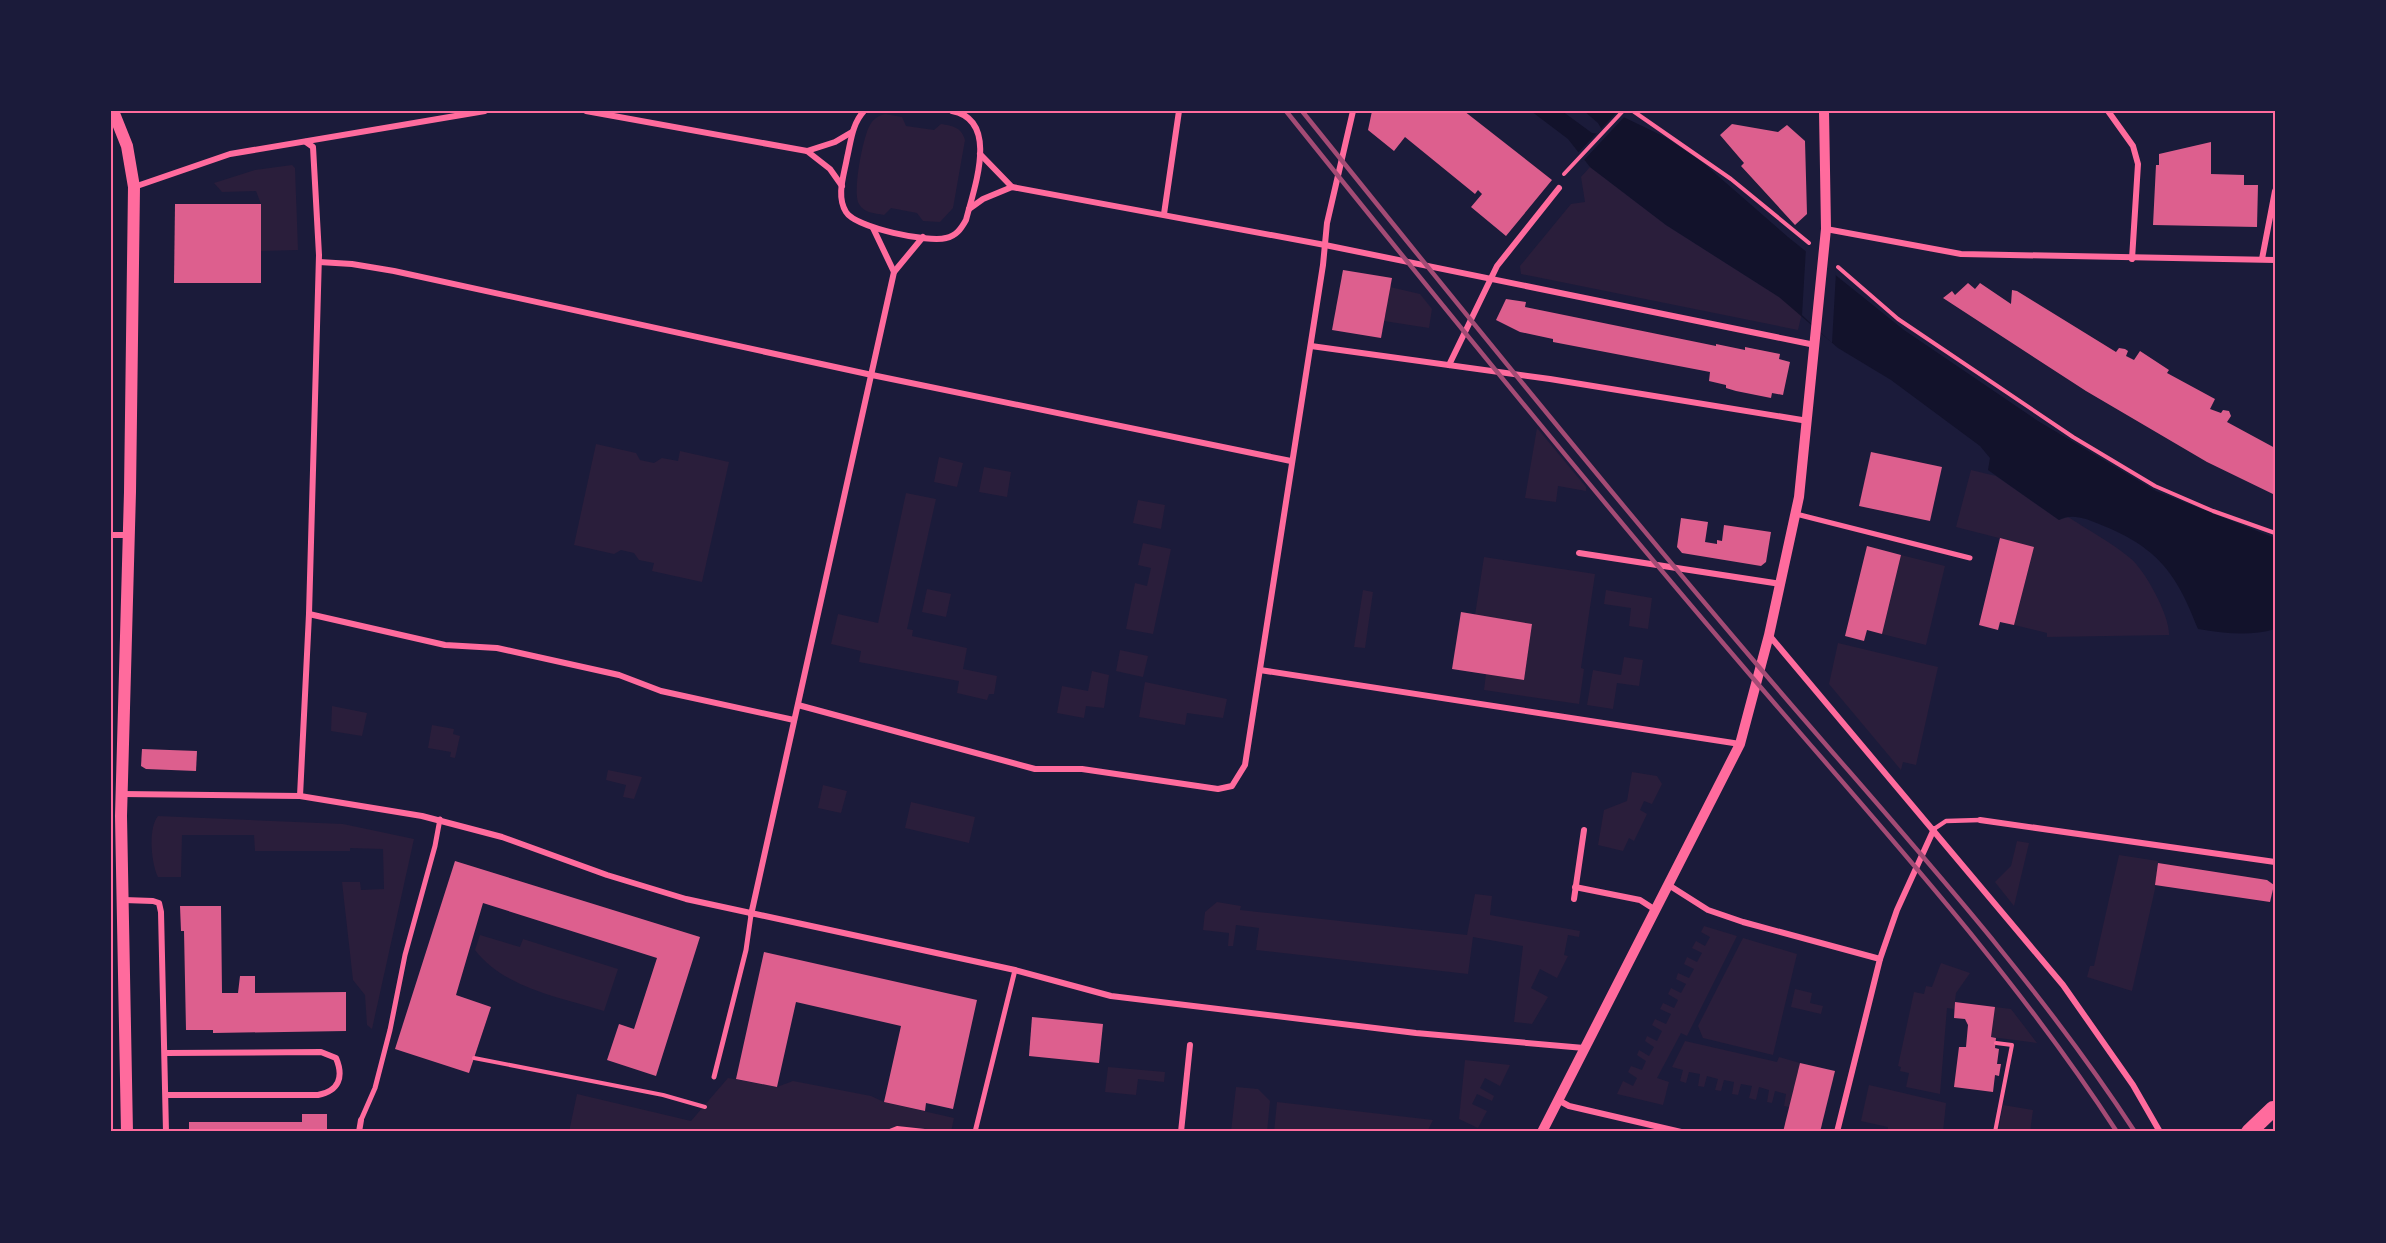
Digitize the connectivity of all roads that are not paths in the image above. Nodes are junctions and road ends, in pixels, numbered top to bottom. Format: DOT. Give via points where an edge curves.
graph roads {
  1 [pos="113,111"];
  2 [pos="485,111"];
  3 [pos="586,111"];
  4 [pos="864,111"];
  5 [pos="952,111"];
  6 [pos="1179,111"];
  7 [pos="1353,111"];
  8 [pos="1824,111"];
  9 [pos="2108,111"];
  10 [pos="852,132"];
  11 [pos="306,142"];
  12 [pos="807,151"];
  13 [pos="980,154"];
  14 [pos="842,186"];
  15 [pos="134,187"];
  16 [pos="1012,187"];
  17 [pos="1559,188"];
  18 [pos="2275,191"];
  19 [pos="969,208"];
  20 [pos="1164,214"];
  21 [pos="873,228"];
  22 [pos="1826,229"];
  23 [pos="923,237"];
  24 [pos="1325,245"];
  25 [pos="2132,259"];
  26 [pos="2262,260"];
  27 [pos="2275,260"];
  28 [pos="319,262"];
  29 [pos="894,272"];
  30 [pos="1491,279"];
  31 [pos="1816,345"];
  32 [pos="1311,346"];
  33 [pos="1449,365"];
  34 [pos="872,375"];
  35 [pos="1808,422"];
  36 [pos="1291,461"];
  37 [pos="1796,514"];
  38 [pos="111,534"];
  39 [pos="129,535"];
  40 [pos="1579,553"];
  41 [pos="1970,558"];
  42 [pos="1781,584"];
  43 [pos="309,614"];
  44 [pos="1769,635"];
  45 [pos="1260,670"];
  46 [pos="798,705"];
  47 [pos="794,720"];
  48 [pos="1740,744"];
  49 [pos="122,794"];
  50 [pos="300,796"];
  51 [pos="116,815"];
  52 [pos="440,819"];
  53 [pos="1980,820"];
  54 [pos="1934,829"];
  55 [pos="1584,830"];
  56 [pos="2275,862"];
  57 [pos="1666,884"];
  58 [pos="1575,887"];
  59 [pos="1574,898"];
  60 [pos="124,900"];
  61 [pos="1654,909"];
  62 [pos="751,915"];
  63 [pos="1880,959"];
  64 [pos="1015,970"];
  65 [pos="1190,1044"];
  66 [pos="1584,1048"];
  67 [pos="166,1053"];
  68 [pos="714,1077"];
  69 [pos="167,1095"];
  70 [pos="1558,1100"];
  71 [pos="2274,1107"];
  72 [pos="361,1119"];
  73 [pos="127,1132"];
  74 [pos="166,1132"];
  75 [pos="359,1132"];
  76 [pos="975,1132"];
  77 [pos="1181,1132"];
  78 [pos="1542,1132"];
  79 [pos="1682,1132"];
  80 [pos="1837,1132"];
  81 [pos="2160,1132"];
  82 [pos="2249,1132"];
  1 -- 15 [label="main road" via="127,146"];
  2 -- 11 [label="street"];
  3 -- 12 [label="street"];
  4 -- 10 [label="street"];
  5 -- 13 [label="street" via="976,124"];
  6 -- 20 [label="street"];
  7 -- 24 [label="street"];
  8 -- 22 [label="street"];
  9 -- 25 [label="street" via="2133,146 2138,164"];
  10 -- 12 [label="street"];
  10 -- 14 [label="street"];
  11 -- 15 [label="street" via="230,154"];
  11 -- 28 [label="street" via="313,147"];
  12 -- 14 [label="street" via="830,169"];
  13 -- 16 [label="street"];
  13 -- 19 [label="street"];
  14 -- 21 [label="street" via="846,212"];
  15 -- 39 [label="main road"];
  16 -- 19 [label="street"];
  16 -- 20 [label="street"];
  17 -- 30 [label="street"];
  18 -- 26 [label="street"];
  19 -- 23 [label="street" via="966,220 954,236"];
  20 -- 24 [label="street"];
  21 -- 23 [label="street"];
  21 -- 29 [label="street"];
  22 -- 25 [label="street" via="1961,254"];
  22 -- 31 [label="street"];
  23 -- 29 [label="street"];
  24 -- 30 [label="street"];
  24 -- 32 [label="street"];
  25 -- 26 [label="street"];
  26 -- 27 [label="street"];
  28 -- 34 [label="street" via="394,271"];
  28 -- 43 [label="street"];
  29 -- 34 [label="street"];
  30 -- 31 [label="street"];
  30 -- 33 [label="street"];
  31 -- 35 [label="street"];
  32 -- 33 [label="street"];
  32 -- 36 [label="street"];
  33 -- 35 [label="street"];
  34 -- 36 [label="street"];
  34 -- 46 [label="street"];
  35 -- 37 [label="street"];
  36 -- 45 [label="street"];
  37 -- 41 [label="street"];
  37 -- 42 [label="street"];
  38 -- 39 [label="street"];
  39 -- 49 [label="main road"];
  40 -- 42 [label="street"];
  42 -- 44 [label="street"];
  43 -- 47 [label="street" via="445,645 497,648 619,675 661,691"];
  43 -- 50 [label="street"];
  44 -- 48 [label="street"];
  44 -- 54 [label="street"];
  45 -- 46 [label="street" via="1245,765 1233,786 1218,789 1082,769 1035,769"];
  45 -- 48 [label="street"];
  46 -- 47 [label="street"];
  47 -- 62 [label="street"];
  48 -- 57 [label="street"];
  49 -- 50 [label="street"];
  49 -- 51 [label="main road"];
  50 -- 52 [label="street"];
  51 -- 60 [label="main road"];
  52 -- 62 [label="street" via="607,875"];
  52 -- 72 [label="street" via="375,1088"];
  53 -- 54 [label="lane" via="1946,821"];
  53 -- 56 [label="street"];
  54 -- 63 [label="street" via="1897,910"];
  54 -- 81 [label="street" via="2062,985 2133,1085"];
  55 -- 58 [label="street"];
  57 -- 61 [label="street"];
  57 -- 63 [label="street" via="1717,913"];
  58 -- 59 [label="street"];
  58 -- 61 [label="street" via="1640,900"];
  60 -- 67 [label="street" via="159,903"];
  60 -- 73 [label="main road"];
  61 -- 66 [label="street"];
  62 -- 64 [label="street"];
  62 -- 68 [label="street"];
  63 -- 80 [label="street"];
  64 -- 66 [label="street" via="1111,996 1416,1033"];
  64 -- 76 [label="street"];
  65 -- 77 [label="street"];
  66 -- 70 [label="street"];
  67 -- 69 [label="street"];
  67 -- 69 [label="street" via="321,1052 336,1058 341,1074 331,1091 318,1095"];
  69 -- 74 [label="street"];
  70 -- 78 [label="street"];
  70 -- 79 [label="street" via="1569,1106"];
  71 -- 82 [label="highway"];
  72 -- 75 [label="street"];
}
